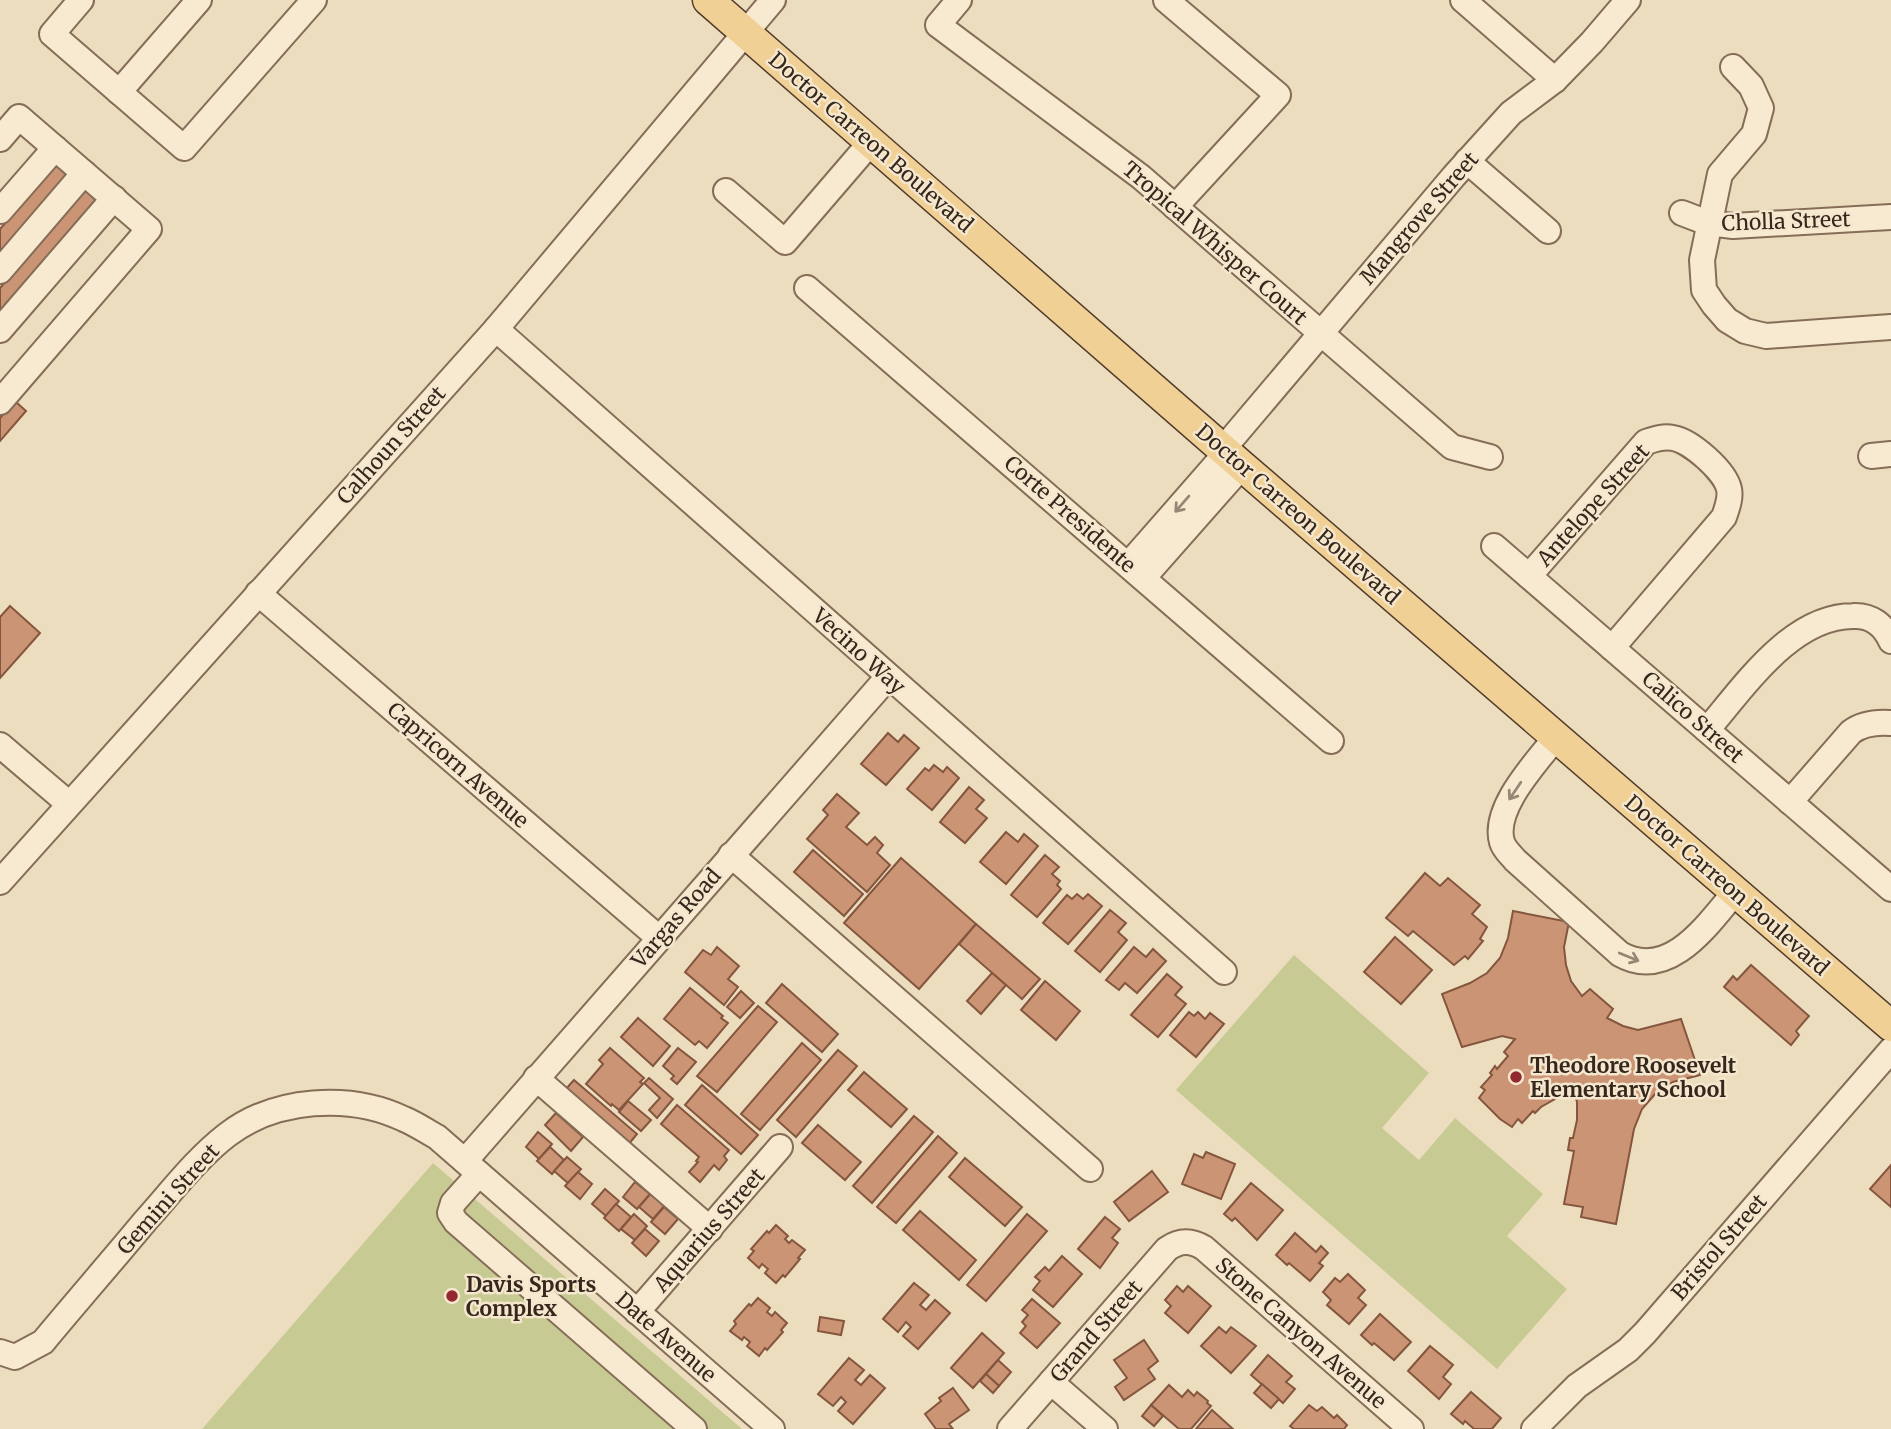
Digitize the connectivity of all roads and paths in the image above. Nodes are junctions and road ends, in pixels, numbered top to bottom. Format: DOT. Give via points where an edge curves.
graph roads {
  1 [pos="81,0"];
  2 [pos="200,0"];
  3 [pos="314,0"];
  4 [pos="708,0"];
  5 [pos="773,0"];
  6 [pos="959,0"];
  7 [pos="1166,0"];
  8 [pos="1463,0"];
  9 [pos="1628,0"];
  10 [pos="745,32"];
  11 [pos="1733,67"];
  12 [pos="1555,79"];
  13 [pos="119,92"];
  14 [pos="0,139"];
  15 [pos="871,142"];
  16 [pos="55,148"];
  17 [pos="1467,161"];
  18 [pos="84,173"];
  19 [pos="726,191"];
  20 [pos="114,198"];
  21 [pos="1175,206"];
  22 [pos="0,211"];
  23 [pos="1682,213"];
  24 [pos="1891,217"];
  25 [pos="1709,223"];
  26 [pos="1548,231"];
  27 [pos="0,271"];
  28 [pos="807,288"];
  29 [pos="1891,327"];
  30 [pos="496,329"];
  31 [pos="0,330"];
  32 [pos="1321,333"];
  33 [pos="0,402"];
  34 [pos="1230,456"];
  35 [pos="1490,457"];
  36 [pos="1494,546"];
  37 [pos="1137,571"];
  38 [pos="1529,576"];
  39 [pos="258,593"];
  40 [pos="1891,641"];
  41 [pos="1612,648"];
  42 [pos="888,677"];
  43 [pos="1891,723"];
  44 [pos="1707,730"];
  45 [pos="1556,737"];
  46 [pos="1331,741"];
  47 [pos="0,745"];
  48 [pos="1790,802"];
  49 [pos="68,803"];
  50 [pos="731,855"];
  51 [pos="0,882"];
  52 [pos="1891,889"];
  53 [pos="1735,892"];
  54 [pos="659,938"];
  55 [pos="1224,972"];
  56 [pos="1891,1026"];
  57 [pos="1891,1050"];
  58 [pos="536,1078"];
  59 [pos="780,1147"];
  60 [pos="472,1168"];
  61 [pos="1090,1170"];
  62 [pos="710,1229"];
  63 [pos="1188,1241"];
  64 [pos="637,1312"];
  65 [pos="7,1354"];
  66 [pos="1051,1382"];
  67 [pos="694,1429"];
  68 [pos="772,1429"];
  69 [pos="1010,1429"];
  70 [pos="1105,1429"];
  71 [pos="1411,1429"];
  72 [pos="1534,1429"];
  1 -- 13 [label="street" via="52,34"];
  2 -- 13 [label="street"];
  3 -- 13 [label="street" via="184,148"];
  4 -- 10 [label="main road, Doctor Carreon Boulevard"];
  5 -- 10 [label="street, Calhoun Street"];
  6 -- 21 [label="street, Tropical Whisper Court" via="938,25"];
  7 -- 21 [label="street" via="1278,95"];
  8 -- 12 [label="street"];
  9 -- 12 [label="street, Mangrove Street"];
  10 -- 15 [label="main road, Doctor Carreon Boulevard"];
  10 -- 30 [label="street, Calhoun Street"];
  11 -- 25 [label="street" via="1751,86 1761,108 1754,134 1720,174"];
  12 -- 17 [label="street, Mangrove Street" via="1511,113"];
  14 -- 16 [label="street" via="19,117"];
  15 -- 19 [label="street" via="785,242"];
  15 -- 34 [label="main road, Doctor Carreon Boulevard"];
  16 -- 18 [label="street"];
  16 -- 22 [label="street"];
  17 -- 26 [label="street"];
  17 -- 32 [label="street, Mangrove Street"];
  18 -- 20 [label="street"];
  18 -- 27 [label="street"];
  20 -- 31 [label="street"];
  20 -- 33 [label="street" via="149,229"];
  21 -- 32 [label="street, Tropical Whisper Court"];
  23 -- 25 [label="street, Cholla Street"];
  24 -- 25 [label="street, Cholla Street" via="1732,226"];
  25 -- 29 [label="street" via="1702,260 1704,290 1727,320 1745,331 1766,336"];
  28 -- 37 [label="street, Corte Presidente"];
  30 -- 39 [label="street, Calhoun Street"];
  30 -- 42 [label="street, Vecino Way"];
  32 -- 34 [label="street, Mangrove Street"];
  32 -- 35 [label="street, Tropical Whisper Court" via="1452,447"];
  34 -- 37 [label="street, Mangrove Street"];
  34 -- 45 [label="main road, Doctor Carreon Boulevard"];
  36 -- 38 [label="street, Calico Street"];
  37 -- 46 [label="street, Corte Presidente"];
  38 -- 41 [label="street, Calico Street"];
  38 -- 41 [label="street, Antelope Street" via="1646,442 1660,437 1687,443 1721,473 1730,490 1724,517"];
  39 -- 49 [label="street, Calhoun Street"];
  39 -- 54 [label="street, Capricorn Avenue"];
  40 -- 44 [label="street" via="1887,631 1864,615 1805,631 1770,657"];
  41 -- 44 [label="street, Calico Street"];
  42 -- 50 [label="street, Vargas Road"];
  42 -- 55 [label="street, Vecino Way"];
  43 -- 48 [label="street" via="1877,722 1851,732"];
  44 -- 48 [label="street, Calico Street"];
  45 -- 53 [label="main road, Doctor Carreon Boulevard"];
  45 -- 53 [label="street, one-way" via="1510,796 1503,816 1502,845 1620,954 1633,961 1647,961 1683,948"];
  47 -- 49 [label="street"];
  48 -- 52 [label="street, Calico Street"];
  49 -- 51 [label="street, Calhoun Street"];
  50 -- 54 [label="street, Vargas Road"];
  50 -- 61 [label="street"];
  53 -- 56 [label="main road, Doctor Carreon Boulevard"];
  54 -- 58 [label="street, Vargas Road"];
  57 -- 72 [label="street, Bristol Street" via="1645,1333 1577,1385"];
  58 -- 60 [label="street, Vargas Road"];
  58 -- 62 [label="street"];
  59 -- 62 [label="street, Aquarius Street"];
  60 -- 64 [label="street, Date Avenue"];
  60 -- 65 [label="street, Gemini Street" via="437,1137 402,1118 367,1107 331,1102 258,1118 228,1134 204,1155 43,1342"];
  60 -- 67 [label="street, Vargas Road" via="450,1213 456,1222"];
  62 -- 64 [label="street, Aquarius Street"];
  63 -- 66 [label="street, Grand Street" via="1167,1249"];
  63 -- 71 [label="street, Stone Canyon Avenue" via="1204,1248"];
  64 -- 68 [label="street, Date Avenue"];
  66 -- 69 [label="street, Grand Street"];
  66 -- 70 [label="street"];
}
